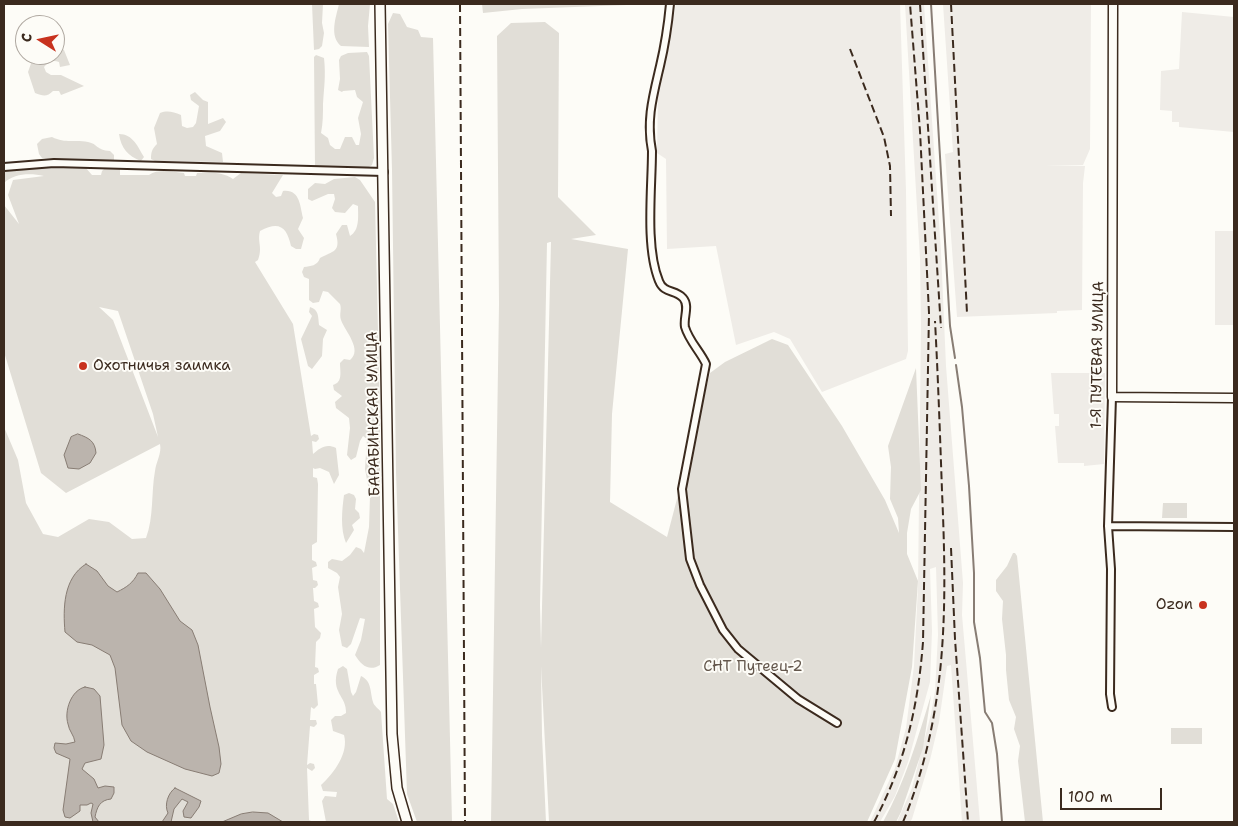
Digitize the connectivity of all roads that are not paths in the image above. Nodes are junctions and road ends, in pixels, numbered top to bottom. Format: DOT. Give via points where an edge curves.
graph roads {
  1 [pos="380,4"];
  2 [pos="670,4"];
  3 [pos="1113,4"];
  4 [pos="4,167"];
  5 [pos="384,172"];
  6 [pos="1112,397"];
  7 [pos="1234,398"];
  8 [pos="1108,526"];
  9 [pos="1234,527"];
  10 [pos="1112,706"];
  11 [pos="837,723"];
  12 [pos="407,822"];
  1 -- 5 [label="main road, БАРАБИНСКАЯ УЛИЦА"];
  2 -- 11 [label="street" via="668,29 649,115 651,241 662,287 683,298 689,338 706,364 682,489 690,559 700,586 738,649 798,699"];
  3 -- 6 [label="street, 1-Я ПУТЕВАЯ УЛИЦА"];
  4 -- 5 [label="street" via="54,163"];
  5 -- 12 [label="main road, БАРАБИНСКАЯ УЛИЦА" via="392,734 397,788"];
  6 -- 7 [label="street"];
  6 -- 8 [label="street, 1-Я ПУТЕВАЯ УЛИЦА"];
  8 -- 9 [label="street"];
  8 -- 10 [label="street, 1-Я ПУТЕВАЯ УЛИЦА"];
}
